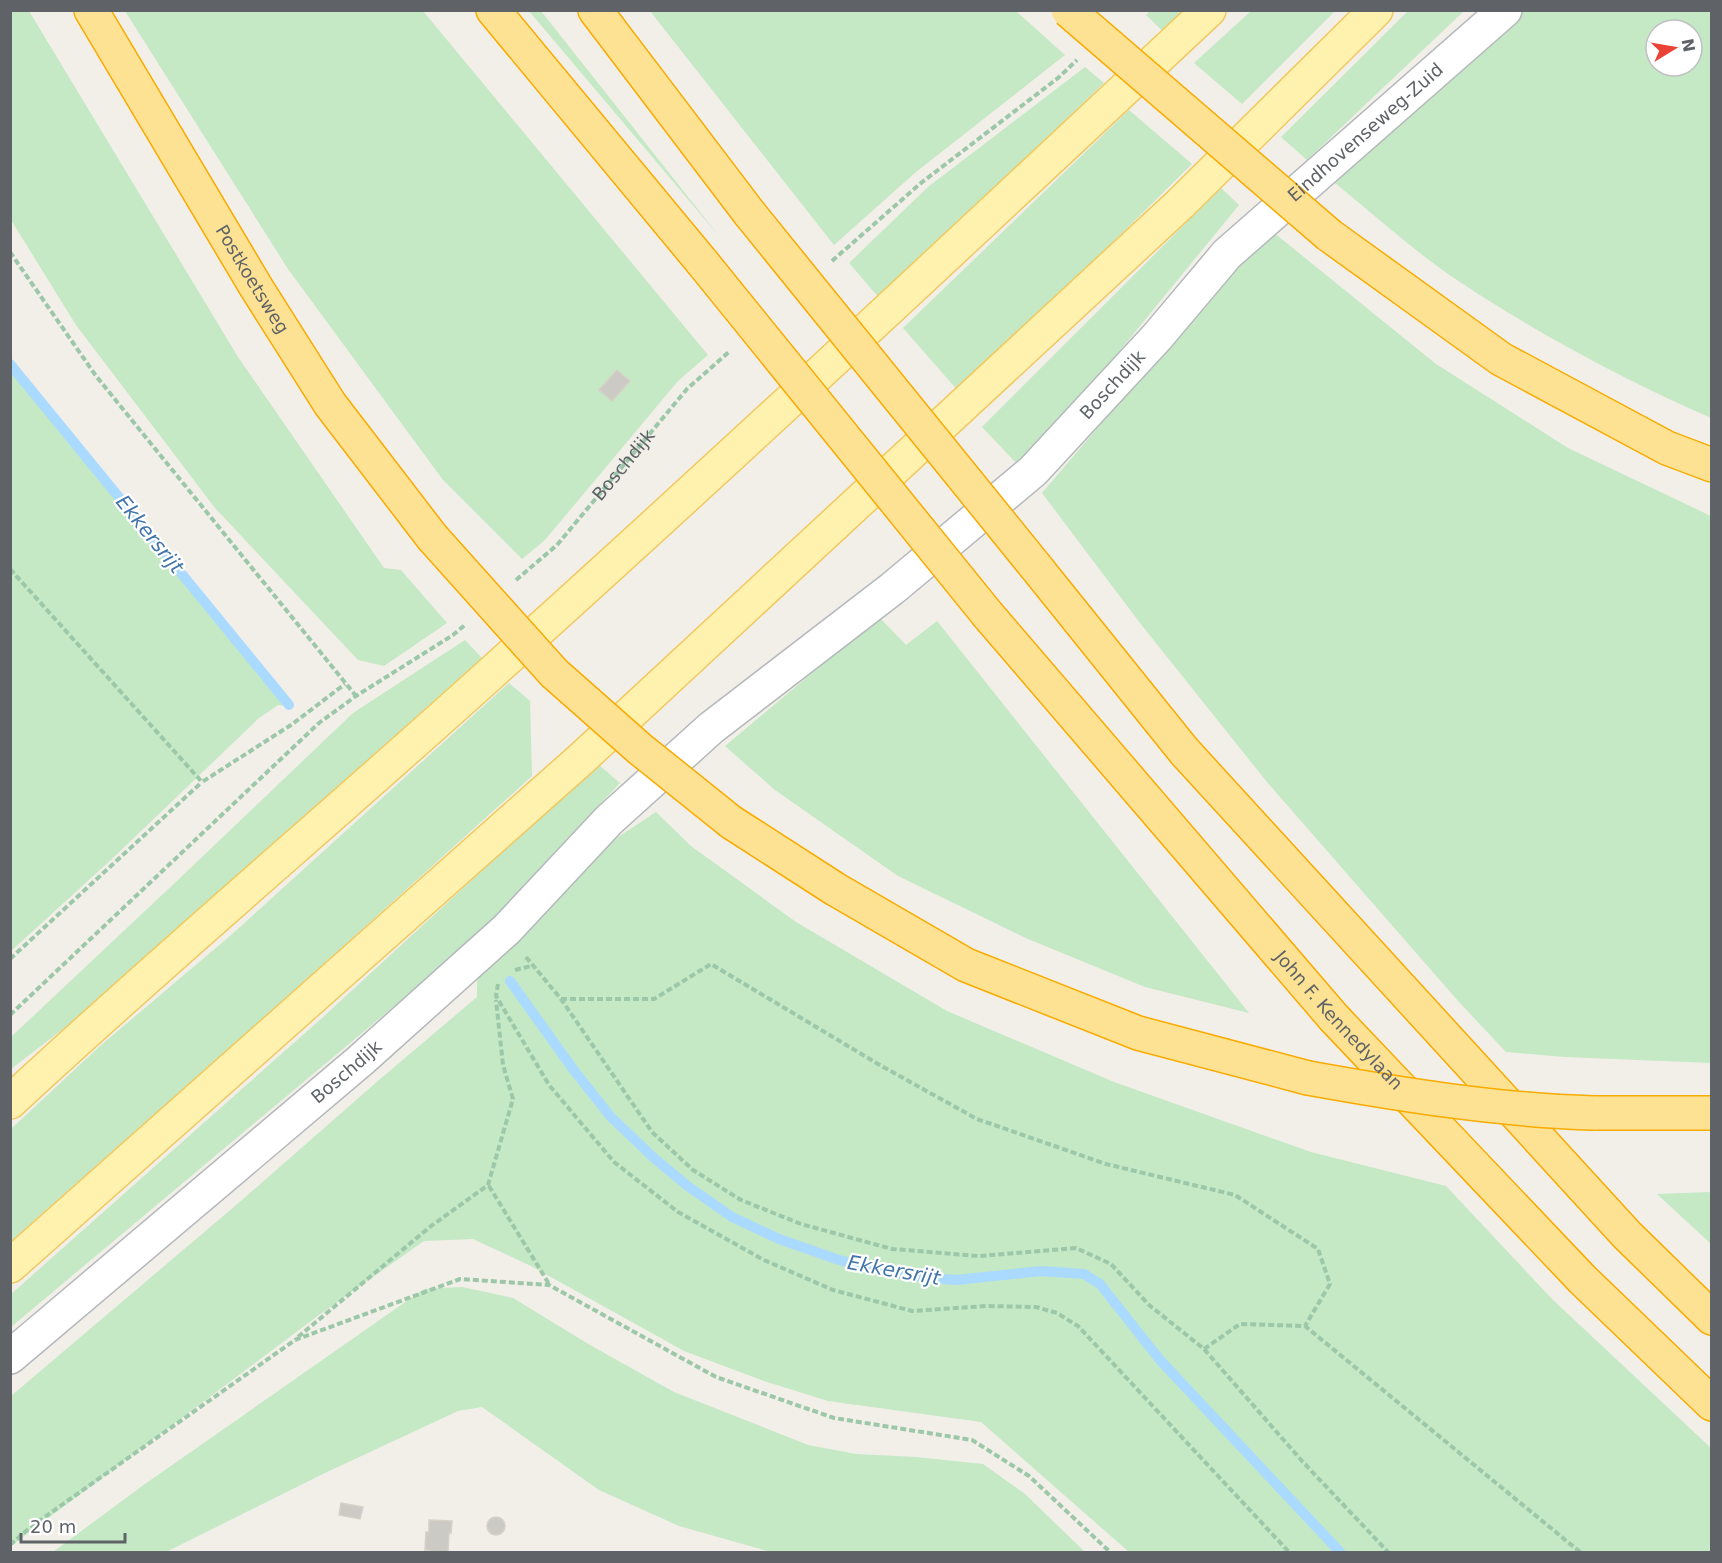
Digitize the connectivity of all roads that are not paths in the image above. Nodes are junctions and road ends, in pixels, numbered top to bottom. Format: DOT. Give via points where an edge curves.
graph roads {
  1 [pos="91,10"];
  2 [pos="494,10"];
  3 [pos="595,10"];
  4 [pos="1068,10"];
  5 [pos="1209,10"];
  6 [pos="1376,10"];
  7 [pos="1505,10"];
  8 [pos="1227,254"];
  9 [pos="1712,465"];
  10 [pos="10,1102"];
  11 [pos="1712,1113"];
  12 [pos="10,1266"];
  13 [pos="1712,1318"];
  14 [pos="10,1357"];
  15 [pos="1712,1404"];
  1 -- 11 [label="highway, Postkoetsweg, bridge" via="256,288 330,404 432,537 554,673 731,822 835,889 966,965 1138,1033 1308,1078 1424,1098 1531,1111"];
  2 -- 15 [label="highway, John F. Kennedylaan, bridge" via="988,615 1334,1018 1582,1279"];
  3 -- 13 [label="highway, bridge" via="750,214 1184,751 1627,1235"];
  4 -- 9 [label="highway, bridge" via="1329,235 1501,359 1667,448"];
  5 -- 10 [label="main road" via="505,661"];
  6 -- 12 [label="main road" via="1180,204 580,759"];
  7 -- 8 [label="street, Eindhovenseweg-Zuid"];
  8 -- 14 [label="street, Boschdijk" via="1157,337 1033,471 894,588 711,728 609,820 507,929 361,1060"];
}
